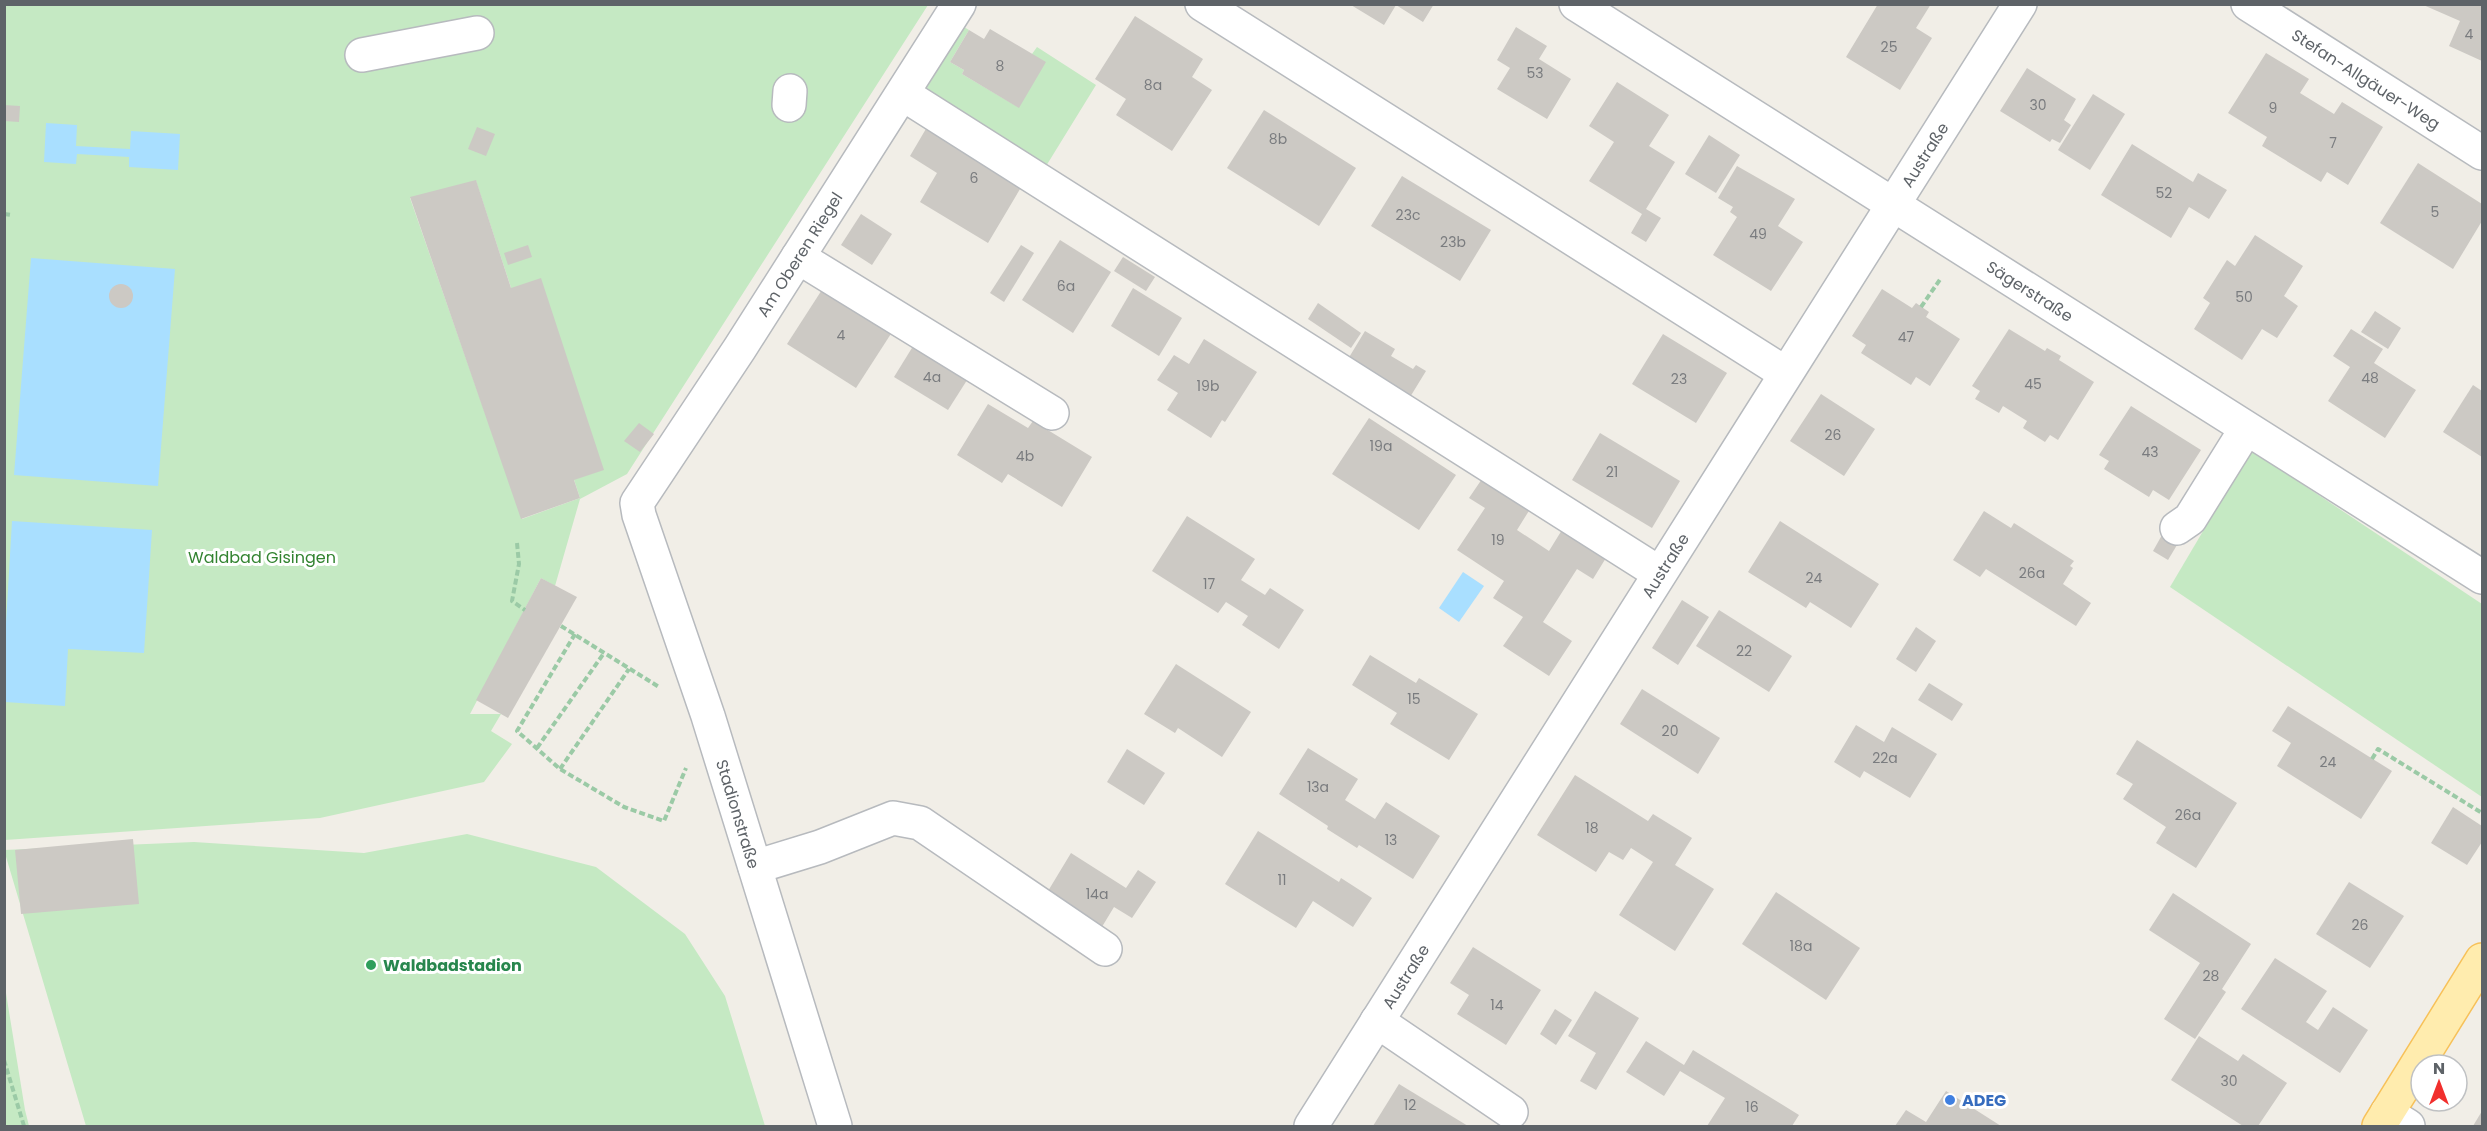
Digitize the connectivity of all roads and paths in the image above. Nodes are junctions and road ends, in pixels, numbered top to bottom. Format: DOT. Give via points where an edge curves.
graph roads {
  1 [pos="959,4"];
  2 [pos="1202,4"];
  3 [pos="1576,4"];
  4 [pos="2020,4"];
  5 [pos="2248,4"];
  6 [pos="477,33"];
  7 [pos="362,55"];
  8 [pos="903,94"];
  9 [pos="2482,153"];
  10 [pos="1892,206"];
  11 [pos="4,214"];
  12 [pos="11,215"];
  13 [pos="798,257"];
  14 [pos="1785,374"];
  15 [pos="1052,413"];
  16 [pos="2246,429"];
  17 [pos="637,503"];
  18 [pos="2177,528"];
  19 [pos="517,543"];
  20 [pos="1659,573"];
  21 [pos="2482,577"];
  22 [pos="525,610"];
  23 [pos="561,626"];
  24 [pos="574,634"];
  25 [pos="604,652"];
  26 [pos="629,669"];
  27 [pos="708,716"];
  28 [pos="537,748"];
  29 [pos="2372,759"];
  30 [pos="560,769"];
  31 [pos="2482,813"];
  32 [pos="755,867"];
  33 [pos="1105,949"];
  34 [pos="2482,960"];
  35 [pos="1377,1021"];
  36 [pos="4,1060"];
  37 [pos="7,1080"];
  38 [pos="1511,1112"];
  39 [pos="2392,1122"];
  40 [pos="24,1126"];
  41 [pos="836,1126"];
  42 [pos="1311,1126"];
  1 -- 8 [label="street, Am Oberen Riegel"];
  2 -- 14 [label="street"];
  3 -- 10 [label="street, Sägerstraße"];
  4 -- 10 [label="street, Austraße"];
  5 -- 9 [label="street, Stefan-Allgäuer-Weg"];
  6 -- 7 [label="street"];
  8 -- 13 [label="street, Am Oberen Riegel"];
  8 -- 20 [label="street"];
  10 -- 14 [label="street, Austraße"];
  10 -- 16 [label="street, Sägerstraße"];
  11 -- 12 [label="path"];
  13 -- 15 [label="street"];
  13 -- 17 [label="street, Am Oberen Riegel"];
  14 -- 20 [label="street, Austraße"];
  16 -- 18 [label="street" via="2190,519"];
  16 -- 21 [label="street, Sägerstraße"];
  17 -- 27 [label="street, Stadionstraße"];
  19 -- 22 [label="path" via="519,564 512,601"];
  20 -- 35 [label="street, Austraße"];
  23 -- 24 [label="path"];
  24 -- 25 [label="path"];
  24 -- 28 [label="path" via="517,732"];
  25 -- 26 [label="path"];
  25 -- 28 [label="path"];
  26 -- 27 [label="path"];
  26 -- 30 [label="path"];
  27 -- 30 [label="path" via="664,820 624,807"];
  27 -- 32 [label="street, Stadionstraße"];
  28 -- 30 [label="path"];
  29 -- 31 [label="path" via="2378,748"];
  32 -- 33 [label="street" via="893,818 920,823"];
  32 -- 41 [label="street, Stadionstraße"];
  34 -- 39 [label="main road"];
  35 -- 38 [label="street"];
  35 -- 42 [label="street, Austraße"];
  36 -- 37 [label="path"];
  37 -- 40 [label="path"];
}
